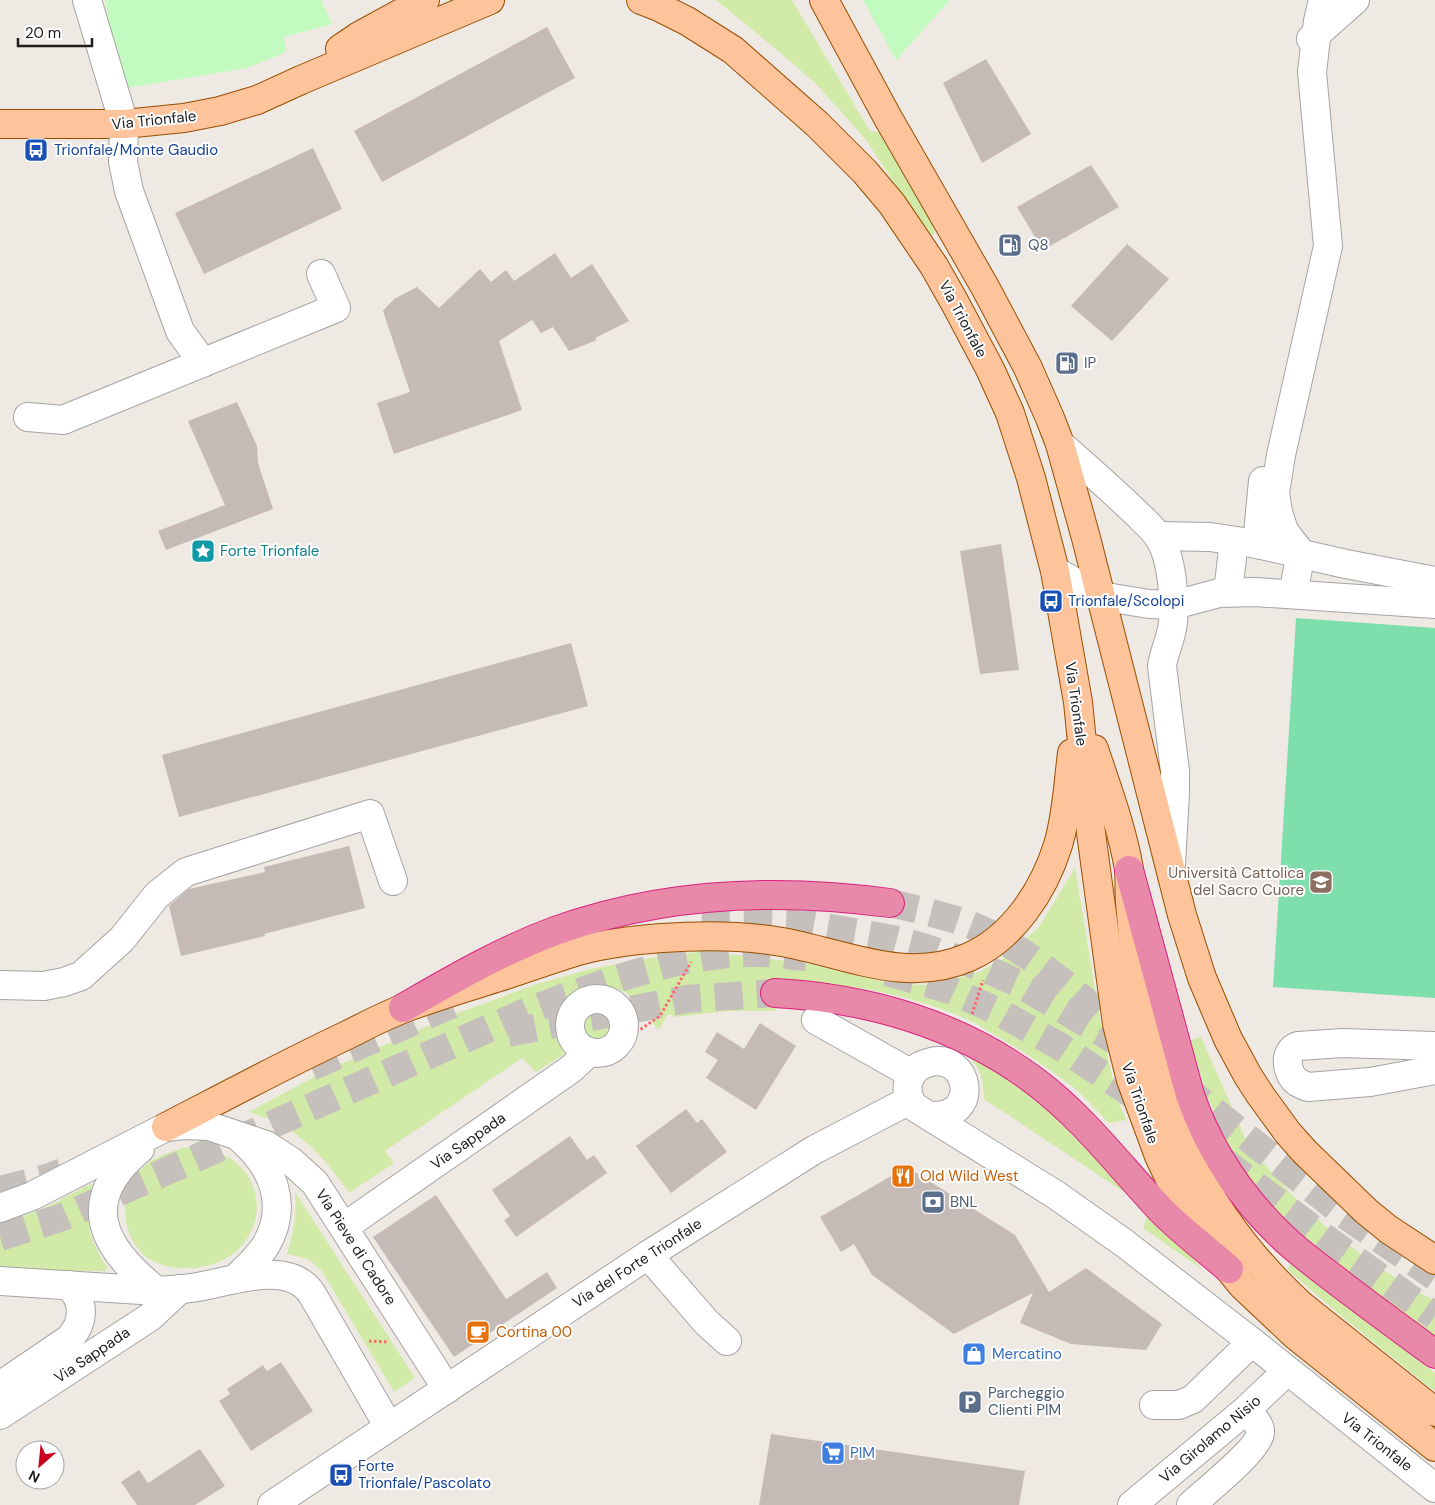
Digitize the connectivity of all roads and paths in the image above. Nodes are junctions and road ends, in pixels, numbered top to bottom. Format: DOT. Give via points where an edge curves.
graph roads {
  1 [pos="87,0"];
  2 [pos="426,0"];
  3 [pos="490,0"];
  4 [pos="641,0"];
  5 [pos="689,0"];
  6 [pos="824,0"];
  7 [pos="1308,0"];
  8 [pos="1323,0"];
  9 [pos="1355,0"];
  10 [pos="1307,42"];
  11 [pos="733,50"];
  12 [pos="301,80"];
  13 [pos="0,124"];
  14 [pos="124,124"];
  15 [pos="321,274"];
  16 [pos="203,363"];
  17 [pos="28,418"];
  18 [pos="1060,444"];
  19 [pos="1158,536"];
  20 [pos="1245,542"];
  21 [pos="1301,553"];
  22 [pos="1055,571"];
  23 [pos="1435,581"];
  24 [pos="1228,592"];
  25 [pos="1293,594"];
  26 [pos="1100,596"];
  27 [pos="1435,604"];
  28 [pos="1174,605"];
  29 [pos="1078,702"];
  30 [pos="1129,870"];
  31 [pos="1170,875"];
  32 [pos="393,881"];
  33 [pos="890,903"];
  34 [pos="706,935"];
  35 [pos="990,945"];
  36 [pos="0,985"];
  37 [pos="776,993"];
  38 [pos="403,1008"];
  39 [pos="816,1020"];
  40 [pos="622,1037"];
  41 [pos="964,1038"];
  42 [pos="1435,1046"];
  43 [pos="589,1052"];
  44 [pos="1435,1070"];
  45 [pos="912,1074"];
  46 [pos="920,1108"];
  47 [pos="166,1127"];
  48 [pos="238,1136"];
  49 [pos="2,1206"];
  50 [pos="344,1228"];
  51 [pos="1388,1229"];
  52 [pos="648,1255"];
  53 [pos="1435,1260"];
  54 [pos="1228,1269"];
  55 [pos="1435,1270"];
  56 [pos="235,1279"];
  57 [pos="0,1281"];
  58 [pos="68,1285"];
  59 [pos="168,1290"];
  60 [pos="340,1340"];
  61 [pos="727,1341"];
  62 [pos="1252,1342"];
  63 [pos="418,1343"];
  64 [pos="1435,1354"];
  65 [pos="1287,1371"];
  66 [pos="0,1386"];
  67 [pos="447,1389"];
  68 [pos="1154,1405"];
  69 [pos="1246,1410"];
  70 [pos="1435,1412"];
  71 [pos="0,1415"];
  72 [pos="389,1427"];
  73 [pos="1435,1446"];
  74 [pos="1435,1488"];
  75 [pos="284,1501"];
  76 [pos="1193,1504"];
  77 [pos="1132,1505"];
  1 -- 14 [label="street"];
  2 -- 12 [label="main road, Via Trionfale" via="359,36"];
  3 -- 12 [label="main road, Via Trionfale"];
  4 -- 11 [label="main road, Via Trionfale" via="687,21"];
  5 -- 11 [label="main road"];
  6 -- 18 [label="main road" via="1011,336 1042,397"];
  7 -- 10 [label="street"];
  8 -- 10 [label="street"];
  9 -- 10 [label="street"];
  10 -- 20 [label="street" via="1298,82 1314,210 1312,261 1264,475"];
  10 -- 21 [label="street" via="1312,62 1328,246 1275,493 1284,531"];
  11 -- 22 [label="main road, Via Trionfale" via="860,167 892,204 934,266 1010,413"];
  12 -- 14 [label="main road, Via Trionfale" via="257,100 220,111"];
  13 -- 14 [label="main road, Via Trionfale"];
  14 -- 16 [label="street" via="123,162 129,191 180,331"];
  15 -- 16 [label="street" via="336,308"];
  16 -- 17 [label="street" via="63,420"];
  18 -- 19 [label="street"];
  18 -- 26 [label="main road"];
  19 -- 20 [label="street" via="1210,537"];
  19 -- 28 [label="street" via="1168,563"];
  20 -- 21 [label="street"];
  20 -- 24 [label="street"];
  21 -- 23 [label="street"];
  21 -- 25 [label="street"];
  22 -- 26 [label="street"];
  22 -- 29 [label="main road, Via Trionfale"];
  24 -- 25 [label="street"];
  24 -- 28 [label="street"];
  25 -- 27 [label="street"];
  26 -- 28 [label="street"];
  26 -- 31 [label="main road"];
  28 -- 31 [label="street" via="1173,624 1162,666 1175,778"];
  29 -- 30 [label="main road" via="1113,806"];
  29 -- 35 [label="main road" via="1058,844 1033,898 1011,927"];
  29 -- 54 [label="main road, Via Trionfale" via="1104,938 1126,1064 1166,1172"];
  30 -- 64 [label="highway" via="1190,1096 1223,1165 1244,1196 1290,1244"];
  30 -- 70 [label="main road" via="1140,998 1150,1047 1177,1132 1208,1193 1237,1237 1282,1288"];
  31 -- 51 [label="main road" via="1210,998 1248,1076 1278,1121 1305,1152"];
  32 -- 36 [label="street" via="370,814 186,872 157,895 122,939 81,976 44,986"];
  33 -- 38 [label="highway" via="808,894 767,894 691,899 636,909 556,931 522,945"];
  34 -- 35 [label="main road" via="782,942 863,963 900,968 928,968 952,963 969,958"];
  34 -- 38 [label="main road" via="635,940 581,950"];
  34 -- 40 [label="path" via="660,1016"];
  35 -- 41 [label="path" via="983,980"];
  37 -- 41 [label="highway" via="821,996 868,1006 916,1018"];
  38 -- 47 [label="main road"];
  39 -- 45 [label="street"];
  40 -- 43 [label="street" via="612,1049"];
  40 -- 43 [label="street" via="624,1019 613,1004 595,999 586,1002 573,1014 571,1032 574,1041"];
  41 -- 54 [label="highway" via="1037,1082 1091,1131 1164,1213"];
  42 -- 44 [label="street" via="1350,1043 1298,1046 1292,1048 1288,1062 1296,1081 1308,1087 1370,1082"];
  43 -- 50 [label="street, Via Sappada" via="571,1069"];
  45 -- 46 [label="street" via="907,1088"];
  45 -- 46 [label="street" via="922,1064 941,1061 950,1064 963,1078 965,1092 959,1108 940,1117"];
  46 -- 52 [label="street, Via del Forte Trionfale" via="814,1150"];
  46 -- 62 [label="street, Via Trionfale" via="1091,1219"];
  47 -- 48 [label="street, Via Pieve di Cadore" via="209,1126"];
  47 -- 49 [label="street, Via Pieve di Cadore" via="32,1196"];
  47 -- 59 [label="street" via="117,1171 107,1188 103,1209 106,1230 115,1250 134,1272"];
  48 -- 50 [label="street, Via Pieve di Cadore" via="266,1145 304,1171"];
  48 -- 56 [label="street, Via Pieve di Cadore" via="263,1163 277,1197 277,1211 267,1244"];
  50 -- 63 [label="street, Via Pieve di Cadore"];
  51 -- 53 [label="main road"];
  51 -- 55 [label="main road"];
  52 -- 61 [label="street" via="707,1323"];
  52 -- 67 [label="street, Via del Forte Trionfale"];
  54 -- 73 [label="main road, Via Trionfale" via="1295,1335"];
  56 -- 59 [label="street"];
  56 -- 60 [label="street" via="277,1276 301,1282"];
  57 -- 58 [label="street"];
  58 -- 59 [label="street"];
  58 -- 66 [label="street, Via Sappada" via="80,1303 77,1330 69,1339"];
  59 -- 71 [label="street, Via Sappada" via="150,1317"];
  60 -- 63 [label="path"];
  60 -- 72 [label="street"];
  62 -- 65 [label="street, Via Trionfale"];
  62 -- 68 [label="street" via="1194,1400 1179,1405"];
  63 -- 67 [label="street, Via Pieve di Cadore"];
  65 -- 69 [label="street, Via Girolamo Nisio"];
  65 -- 74 [label="street, Via Trionfale"];
  67 -- 72 [label="street, Via del Forte Trionfale"];
  69 -- 76 [label="street" via="1260,1429 1257,1442"];
  69 -- 77 [label="street, Via Girolamo Nisio"];
  72 -- 75 [label="street, Via del Forte Trionfale"];
}
